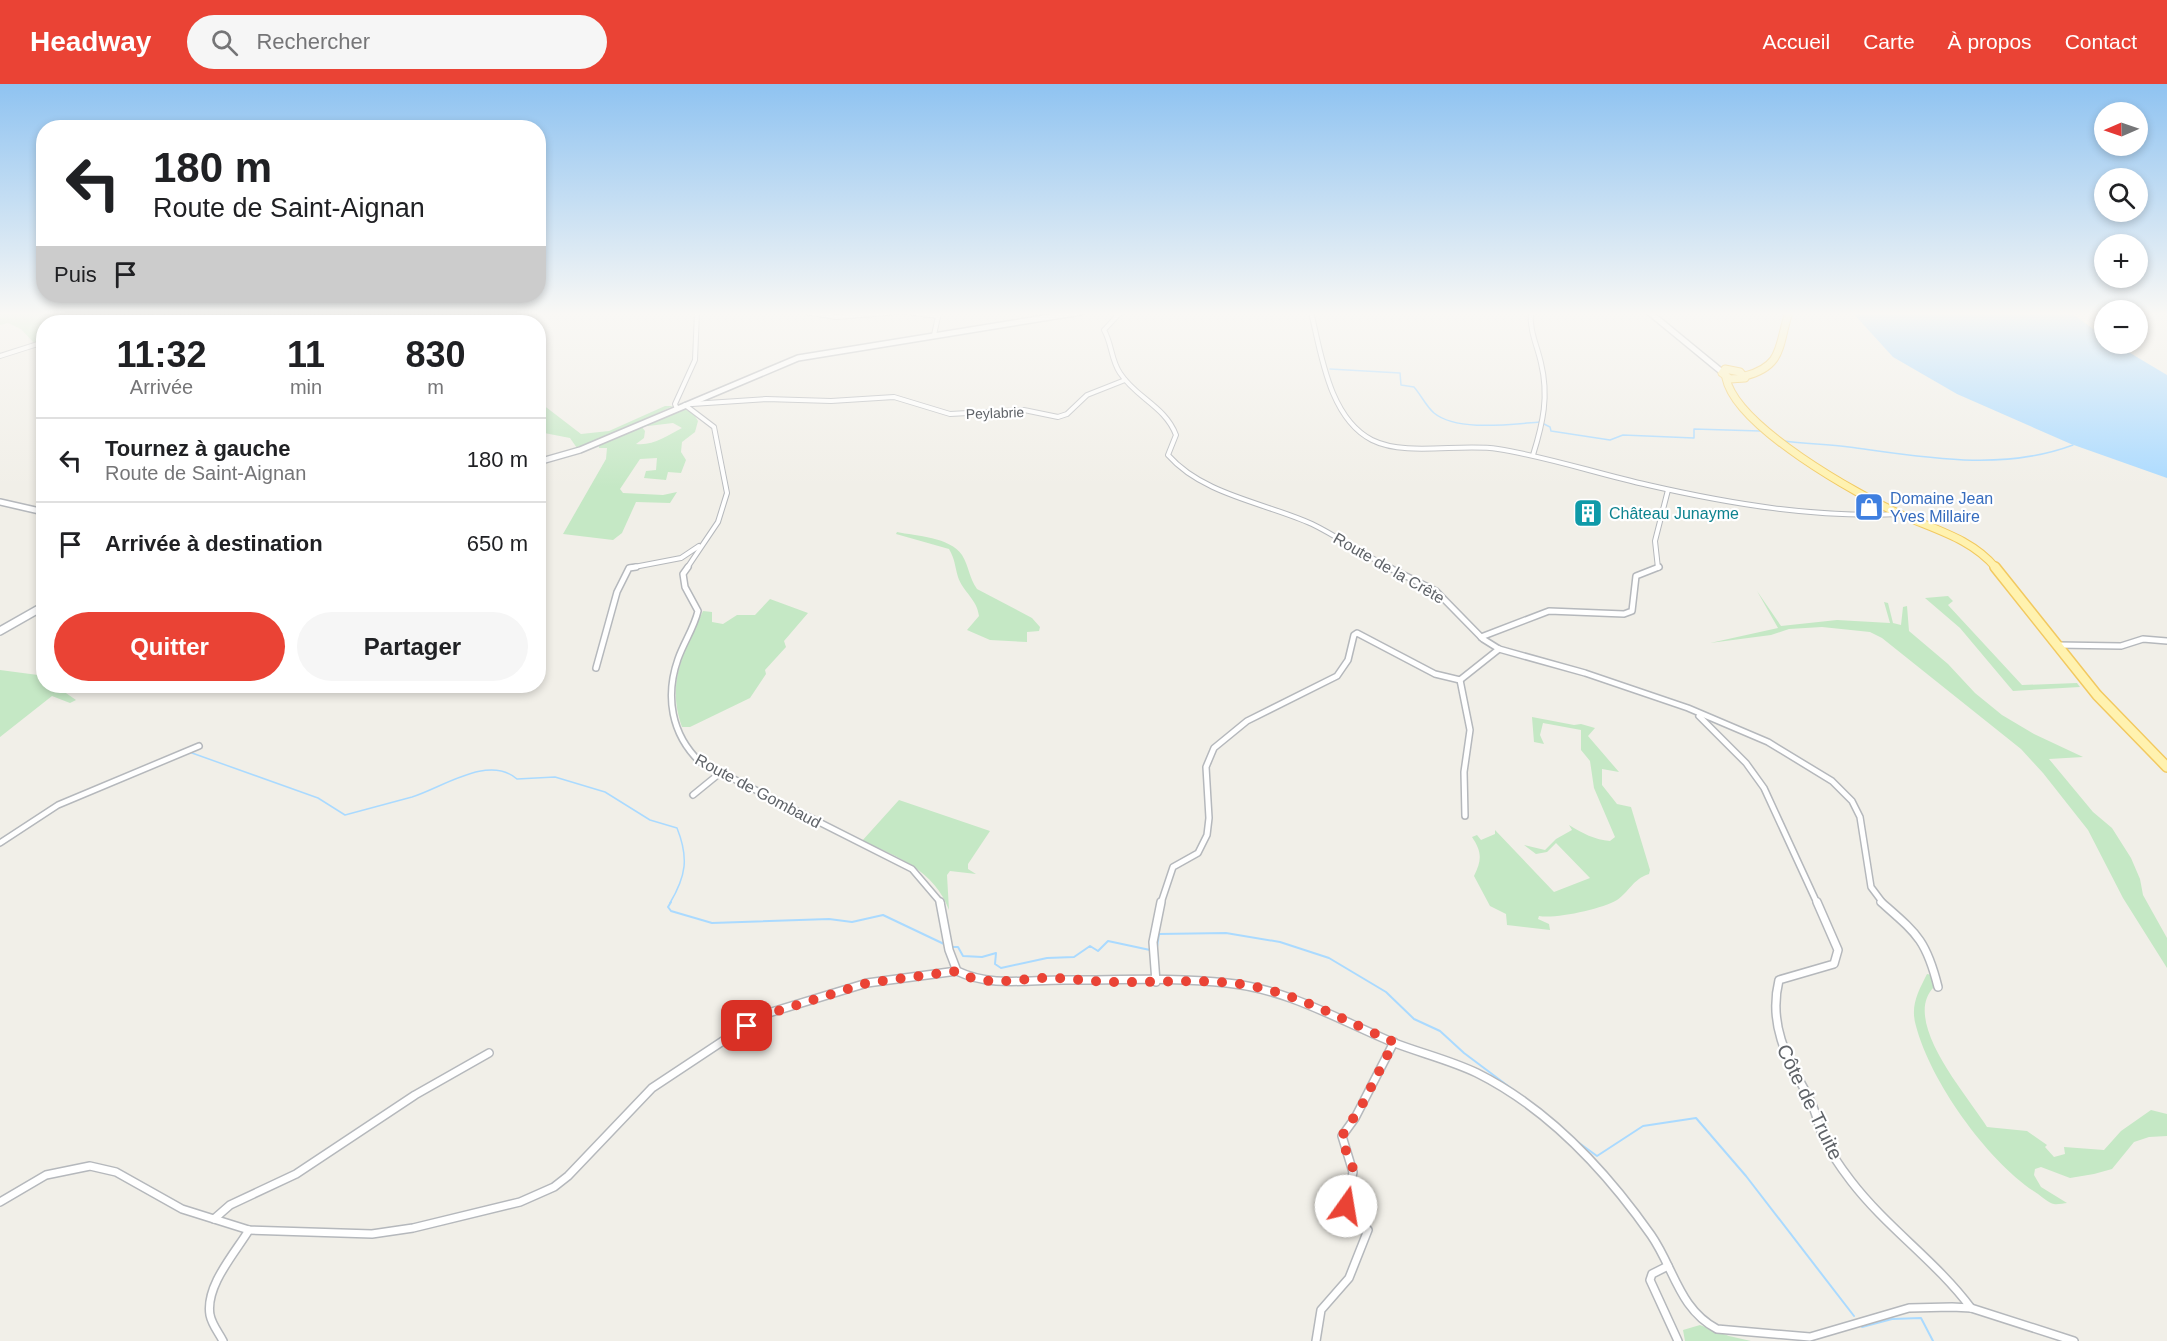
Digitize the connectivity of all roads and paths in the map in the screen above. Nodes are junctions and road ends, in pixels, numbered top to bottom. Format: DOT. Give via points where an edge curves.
graph roads {
  1 [pos="694,371"];
  2 [pos="767,371"];
  3 [pos="1119,371"];
  4 [pos="1327,371"];
  5 [pos="1543,371"];
  6 [pos="1722,371"];
  7 [pos="1758,371"];
  8 [pos="1726,373"];
  9 [pos="1743,374"];
  10 [pos="1125,380"];
  11 [pos="1735,380"];
  12 [pos="1731,391"];
  13 [pos="819,401"];
  14 [pos="686,404"];
  15 [pos="677,409"];
  16 [pos="1533,455"];
  17 [pos="546,460"];
  18 [pos="1668,490"];
  19 [pos="0,502"];
  20 [pos="36,510"];
  21 [pos="1900,513"];
  22 [pos="706,542"];
  23 [pos="681,558"];
  24 [pos="690,561"];
  25 [pos="36,611"];
  26 [pos="0,631"];
  27 [pos="1481,637"];
  28 [pos="2167,641"];
  29 [pos="605,643"];
  30 [pos="2056,645"];
  31 [pos="1499,649"];
  32 [pos="596,668"];
  33 [pos="1460,680"];
  34 [pos="1698,714"];
  35 [pos="198,746"];
  36 [pos="2167,767"];
  37 [pos="720,773"];
  38 [pos="693,795"];
  39 [pos="1465,816"];
  40 [pos="0,843"];
  41 [pos="957,971"];
  42 [pos="1156,982"];
  43 [pos="1938,987"];
  44 [pos="1394,1042"];
  45 [pos="489,1053"];
  46 [pos="0,1202"];
  47 [pos="214,1219"];
  48 [pos="249,1230"];
  49 [pos="1668,1266"];
  50 [pos="1971,1308"];
  51 [pos="1811,1339"];
  52 [pos="223,1341"];
  53 [pos="1316,1341"];
  54 [pos="1678,1341"];
  55 [pos="2074,1341"];
  1 -- 15 [label="street" via="675,404"];
  2 -- 14 [label="street"];
  3 -- 10 [label="street"];
  4 -- 16 [label="street" via="1347,416 1366,438 1390,446 1495,448"];
  5 -- 16 [label="street" via="1548,409"];
  6 -- 8 [label="street"];
  7 -- 9 [label="main road"];
  8 -- 9 [label="main road"];
  8 -- 11 [label="main road"];
  8 -- 12 [label="main road"];
  9 -- 11 [label="main road" via="1743,380"];
  10 -- 13 [label="street, Peylabrie" via="1087,395 1061,417 1024,410 950,414 894,397"];
  10 -- 27 [label="street, Route de la Crête" via="1161,409 1173,427 1176,435 1168,455 1172,462 1239,496 1311,523 1428,587 1445,598"];
  11 -- 12 [label="main road"];
  12 -- 21 [label="main road" via="1758,424 1798,456"];
  13 -- 14 [label="street" via="766,399"];
  14 -- 15 [label="street"];
  14 -- 22 [label="street" via="714,427 725,483 724,508"];
  15 -- 17 [label="street" via="580,450"];
  16 -- 18 [label="street"];
  18 -- 21 [label="street" via="1803,513 1873,517"];
  18 -- 27 [label="street" via="1655,541 1659,570 1636,576 1632,611 1549,611"];
  19 -- 20 [label="street"];
  21 -- 30 [label="main road" via="1961,538 1987,557"];
  22 -- 23 [label="street"];
  22 -- 24 [label="street"];
  23 -- 24 [label="street"];
  23 -- 29 [label="street" via="629,568 609,613"];
  24 -- 37 [label="street, Route de Gombaud" via="683,580 698,611 673,678 672,710 684,747"];
  25 -- 26 [label="street"];
  27 -- 31 [label="street, Route de la Crête"];
  28 -- 30 [label="street" via="2143,639 2121,646"];
  29 -- 32 [label="street"];
  30 -- 36 [label="main road" via="2097,695"];
  31 -- 33 [label="street"];
  31 -- 34 [label="street, Route de la Crête" via="1585,673"];
  33 -- 39 [label="street" via="1470,730 1464,772"];
  33 -- 42 [label="street" via="1435,674 1357,633 1353,634 1340,674 1224,737 1207,760 1206,837 1198,853 1173,867 1158,911 1153,942"];
  34 -- 43 [label="street, Route de la Crête" via="1747,733 1823,774 1848,796 1864,830 1870,889 1923,940"];
  34 -- 50 [label="street, Côte de Truite" via="1764,788 1838,950 1834,964 1779,980 1774,1023 1780,1045 1810,1099 1824,1137 1854,1185"];
  35 -- 40 [label="street" via="64,802"];
  37 -- 38 [label="street"];
  37 -- 41 [label="street, Route de Gombaud" via="912,869 941,903"];
  41 -- 42 [label="street" via="982,980"];
  41 -- 48 [label="street" via="867,983 762,1016 652,1088 568,1176 537,1196 393,1233"];
  42 -- 44 [label="street" via="1229,983 1272,991"];
  44 -- 49 [label="street" via="1490,1079 1544,1119 1615,1190 1653,1237"];
  44 -- 53 [label="street" via="1342,1136 1353,1174 1346,1206 1368,1230 1349,1278 1321,1310"];
  45 -- 47 [label="street" via="415,1095 296,1174 230,1205"];
  46 -- 47 [label="street" via="46,1175 90,1166 116,1172 176,1206"];
  47 -- 48 [label="street"];
  48 -- 52 [label="street" via="213,1297 210,1311"];
  49 -- 51 [label="street" via="1692,1312 1705,1325"];
  49 -- 54 [label="street" via="1652,1274 1650,1280"];
  50 -- 51 [label="street" via="1909,1308"];
  50 -- 55 [label="street"];
}
